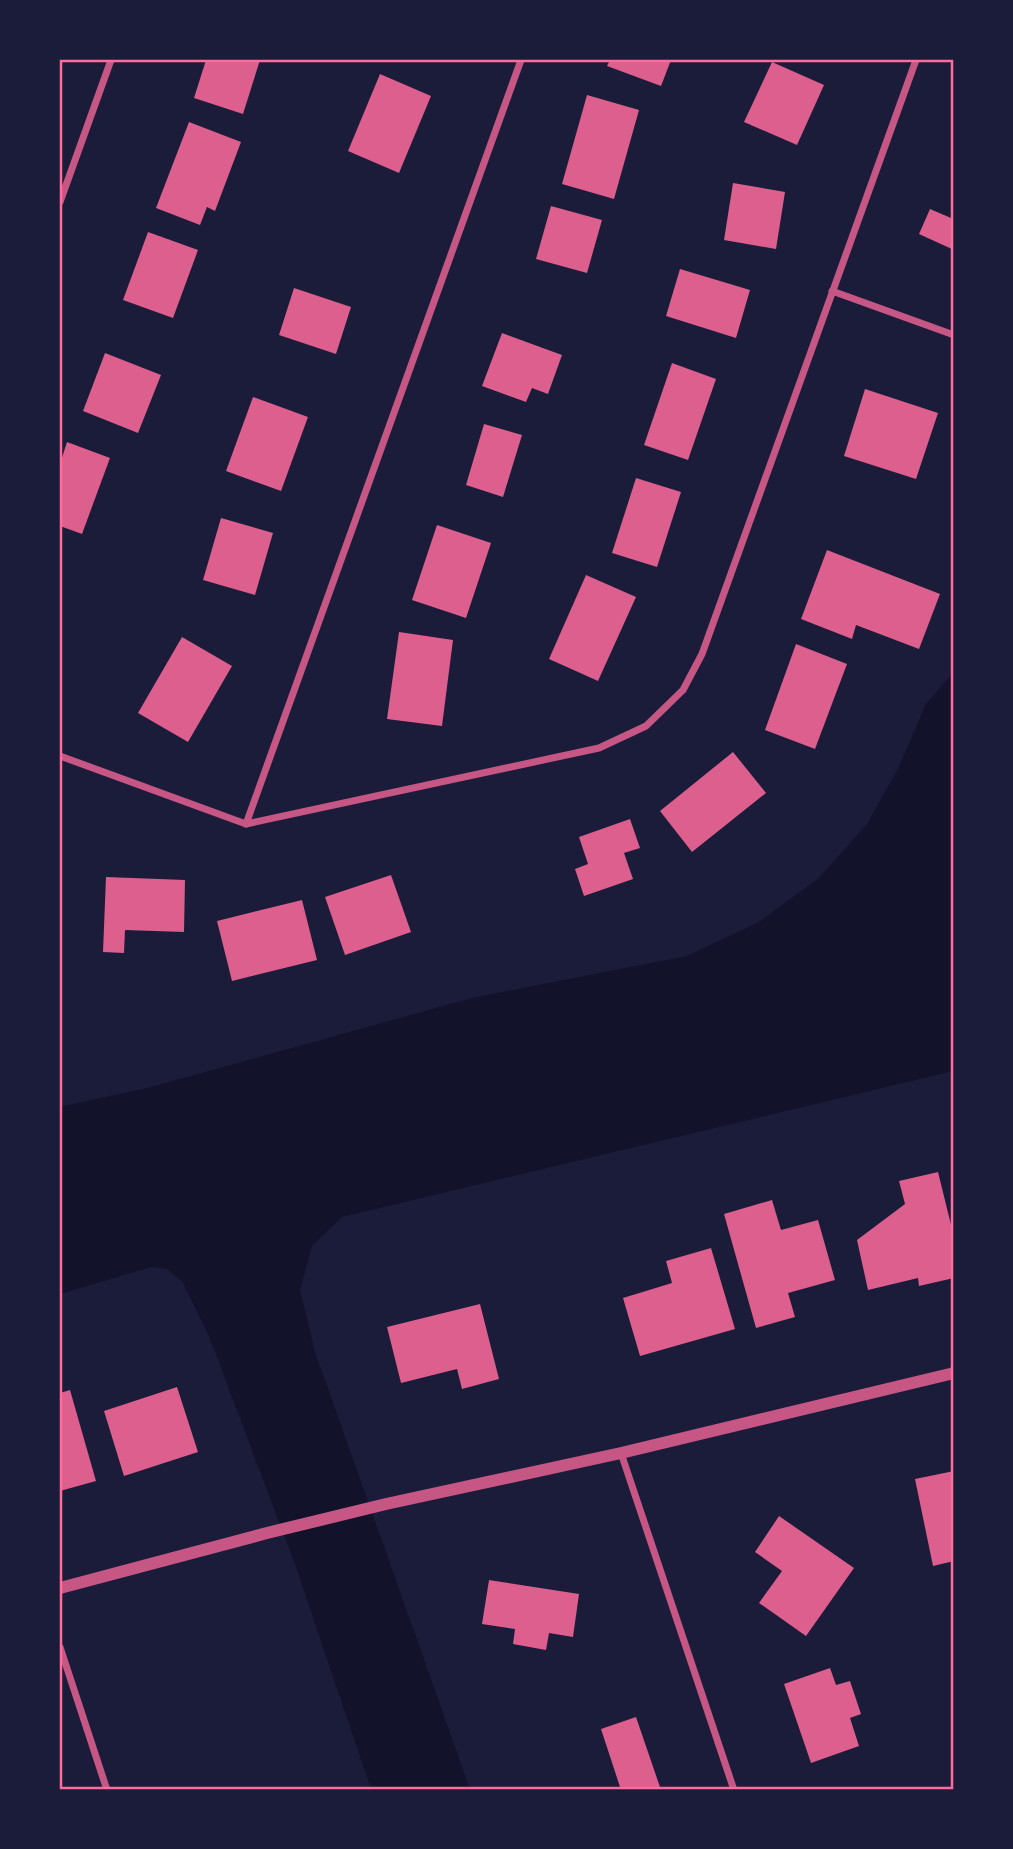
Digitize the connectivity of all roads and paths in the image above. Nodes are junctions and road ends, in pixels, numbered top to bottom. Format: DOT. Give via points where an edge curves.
graph roads {
  1 [pos="111,60"];
  2 [pos="521,60"];
  3 [pos="916,60"];
  4 [pos="60,202"];
  5 [pos="832,291"];
  6 [pos="954,335"];
  7 [pos="60,756"];
  8 [pos="246,824"];
  9 [pos="954,1373"];
  10 [pos="621,1453"];
  11 [pos="60,1588"];
  12 [pos="60,1647"];
  13 [pos="107,1790"];
  14 [pos="734,1790"];
  1 -- 4 [label="street"];
  2 -- 8 [label="street"];
  3 -- 5 [label="street"];
  5 -- 6 [label="street"];
  5 -- 8 [label="street" via="702,654 683,690 646,726 600,748"];
  7 -- 8 [label="street"];
  9 -- 10 [label="street"];
  10 -- 11 [label="street" via="386,1504"];
  10 -- 14 [label="street"];
  12 -- 13 [label="street"];
}
